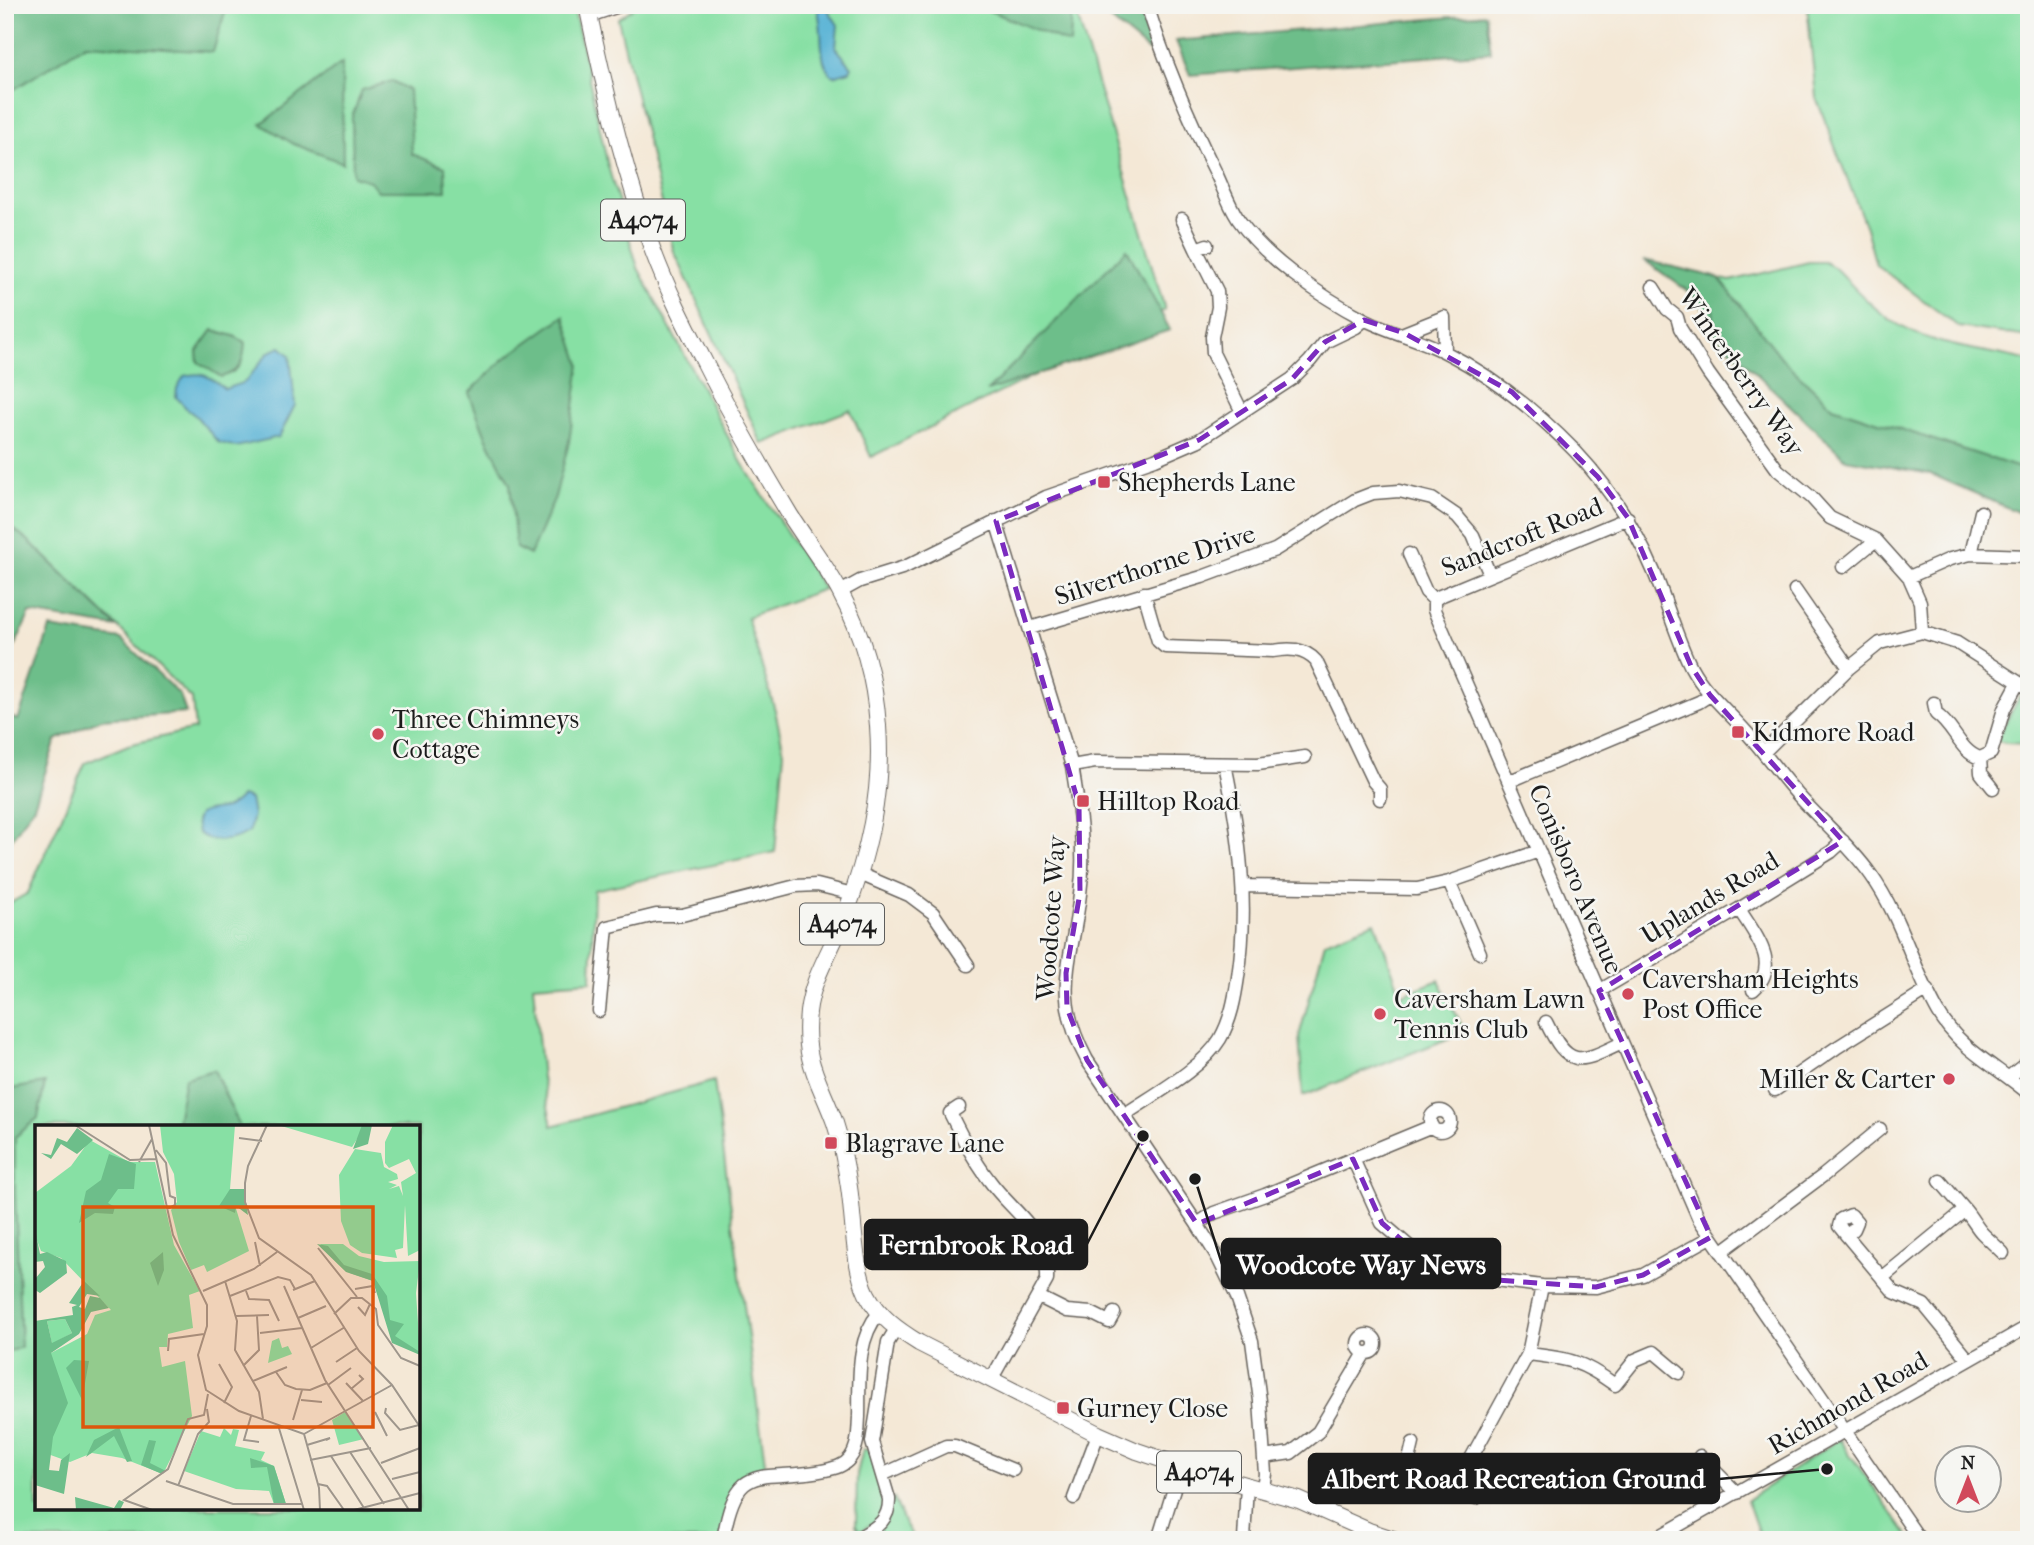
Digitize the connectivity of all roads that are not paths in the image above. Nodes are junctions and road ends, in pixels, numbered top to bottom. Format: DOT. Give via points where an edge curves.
graph roads {
  1 [pos="622,5"];
  2 [pos="1147,5"];
  3 [pos="588,11"];
  4 [pos="1182,219"];
  5 [pos="1653,287"];
  6 [pos="1364,320"];
  7 [pos="1404,333"];
  8 [pos="1445,352"];
  9 [pos="1242,412"];
  10 [pos="1981,512"];
  11 [pos="1628,518"];
  12 [pos="996,521"];
  13 [pos="1875,540"];
  14 [pos="1409,554"];
  15 [pos="1971,554"];
  16 [pos="2029,556"];
  17 [pos="1843,567"];
  18 [pos="1490,575"];
  19 [pos="1909,577"];
  20 [pos="1796,590"];
  21 [pos="840,592"];
  22 [pos="1144,593"];
  23 [pos="1434,600"];
  24 [pos="1030,628"];
  25 [pos="1922,632"];
  26 [pos="1849,668"];
  27 [pos="2023,686"];
  28 [pos="1710,695"];
  29 [pos="1934,703"];
  30 [pos="1764,751"];
  31 [pos="1305,757"];
  32 [pos="1980,758"];
  33 [pos="1225,764"];
  34 [pos="1072,766"];
  35 [pos="1510,781"];
  36 [pos="1993,788"];
  37 [pos="1380,799"];
  38 [pos="1843,841"];
  39 [pos="1539,851"];
  40 [pos="860,874"];
  41 [pos="1449,882"];
  42 [pos="1244,886"];
  43 [pos="853,894"];
  44 [pos="1739,909"];
  45 [pos="1480,953"];
  46 [pos="968,965"];
  47 [pos="1753,990"];
  48 [pos="1928,990"];
  49 [pos="1599,991"];
  50 [pos="599,1011"];
  51 [pos="1546,1022"];
  52 [pos="1622,1043"];
  53 [pos="2029,1061"];
  54 [pos="2009,1077"];
  55 [pos="1775,1090"];
  56 [pos="2029,1094"];
  57 [pos="950,1112"];
  58 [pos="1124,1115"];
  59 [pos="1432,1126"];
  60 [pos="1880,1129"];
  61 [pos="1353,1159"];
  62 [pos="1946,1184"];
  63 [pos="1965,1210"];
  64 [pos="1197,1224"];
  65 [pos="1847,1236"];
  66 [pos="1711,1237"];
  67 [pos="1721,1252"];
  68 [pos="2003,1253"];
  69 [pos="1882,1278"];
  70 [pos="1542,1286"];
  71 [pos="1039,1297"];
  72 [pos="879,1313"];
  73 [pos="1109,1321"];
  74 [pos="2029,1326"];
  75 [pos="896,1329"];
  76 [pos="1365,1353"];
  77 [pos="1528,1354"];
  78 [pos="1969,1360"];
  79 [pos="1679,1373"];
  80 [pos="991,1380"];
  81 [pos="1844,1431"];
  82 [pos="1098,1434"];
  83 [pos="858,1438"];
  84 [pos="872,1442"];
  85 [pos="1413,1443"];
  86 [pos="1700,1456"];
  87 [pos="1264,1457"];
  88 [pos="1181,1466"];
  89 [pos="1013,1470"];
  90 [pos="882,1475"];
  91 [pos="1247,1483"];
  92 [pos="1457,1484"];
  93 [pos="1263,1488"];
  94 [pos="1737,1493"];
  95 [pos="1072,1497"];
  96 [pos="1476,1498"];
  97 [pos="1369,1535"];
  98 [pos="723,1540"];
  99 [pos="855,1540"];
  100 [pos="1158,1540"];
  101 [pos="1244,1540"];
  102 [pos="1396,1540"];
  103 [pos="1653,1540"];
  104 [pos="1920,1540"];
  1 -- 3 [label="street"];
  2 -- 6 [label="street" via="1202,145 1238,218 1272,257"];
  3 -- 21 [label="main road, A4074" via="612,119 654,254 676,306 736,421"];
  4 -- 9 [label="street" via="1201,247 1217,291 1213,353"];
  5 -- 13 [label="street, Winterberry Way" via="1778,470 1830,518"];
  6 -- 7 [label="street"];
  6 -- 9 [label="street" via="1325,342 1292,379"];
  7 -- 8 [label="street"];
  7 -- 8 [label="street" via="1444,317"];
  8 -- 11 [label="street" via="1512,392 1573,449"];
  9 -- 12 [label="street" via="1199,440"];
  10 -- 15 [label="street"];
  11 -- 18 [label="street, Sandcroft Road"];
  11 -- 28 [label="street" via="1691,666"];
  12 -- 21 [label="street" via="905,567"];
  12 -- 24 [label="street, Woodcote Way"];
  13 -- 17 [label="street"];
  13 -- 19 [label="street, Winterberry Way"];
  14 -- 23 [label="street, Conisboro Avenue"];
  15 -- 16 [label="street"];
  15 -- 19 [label="street"];
  18 -- 22 [label="street, Silverthorne Drive" via="1473,535 1457,516 1432,499 1399,491 1355,500 1275,550"];
  18 -- 23 [label="street, Sandcroft Road"];
  19 -- 25 [label="street, Winterberry Way" via="1920,602"];
  20 -- 26 [label="street"];
  21 -- 40 [label="main road, A4074" via="874,686 879,739 878,800"];
  22 -- 24 [label="street, Silverthorne Drive"];
  22 -- 37 [label="street" via="1158,641 1165,647 1290,648 1310,654 1380,789"];
  23 -- 35 [label="street, Conisboro Avenue" via="1434,610"];
  24 -- 34 [label="street, Woodcote Way"];
  25 -- 26 [label="street" via="1880,643"];
  25 -- 27 [label="street" via="1957,643"];
  26 -- 30 [label="street"];
  27 -- 32 [label="street" via="2004,709 1991,753"];
  28 -- 30 [label="street"];
  28 -- 35 [label="street"];
  29 -- 32 [label="street" via="1936,714 1970,755"];
  30 -- 38 [label="street" via="1796,793"];
  31 -- 33 [label="street"];
  32 -- 36 [label="street" via="1981,773"];
  33 -- 34 [label="street" via="1095,762"];
  33 -- 42 [label="street"];
  34 -- 58 [label="street, Woodcote Way" via="1082,858 1066,973 1067,1008 1075,1037"];
  35 -- 39 [label="street, Conisboro Avenue"];
  38 -- 44 [label="street, Uplands Road"];
  38 -- 48 [label="street" via="1872,876"];
  39 -- 41 [label="street"];
  39 -- 49 [label="street, Conisboro Avenue"];
  40 -- 43 [label="main road, A4074"];
  40 -- 46 [label="street" via="909,895 933,913 964,948"];
  41 -- 42 [label="street" via="1338,889"];
  41 -- 45 [label="street"];
  42 -- 58 [label="street" via="1243,943 1234,1006 1219,1040 1189,1071"];
  43 -- 50 [label="street" via="817,885 796,886 682,915 656,915 607,927"];
  43 -- 72 [label="main road, A4074" via="814,984 807,1041 810,1067 841,1149 865,1290"];
  44 -- 47 [label="street" via="1768,968 1763,982"];
  44 -- 49 [label="street, Uplands Road"];
  48 -- 54 [label="street" via="1939,1014 1966,1047"];
  48 -- 55 [label="street"];
  49 -- 52 [label="street, Conisboro Avenue"];
  51 -- 52 [label="street" via="1558,1045 1577,1059"];
  52 -- 66 [label="street, Conisboro Avenue"];
  53 -- 54 [label="street"];
  54 -- 56 [label="street"];
  57 -- 71 [label="street" via="990,1183 1043,1245 1047,1280"];
  58 -- 64 [label="street, Woodcote Way"];
  59 -- 61 [label="street"];
  60 -- 67 [label="street" via="1830,1175"];
  61 -- 64 [label="street" via="1214,1213"];
  61 -- 70 [label="street" via="1382,1223 1418,1254 1495,1280"];
  62 -- 63 [label="street"];
  63 -- 68 [label="street"];
  63 -- 69 [label="street"];
  64 -- 87 [label="street, Woodcote Way" via="1237,1297 1252,1341"];
  65 -- 69 [label="street"];
  66 -- 67 [label="street, Conisboro Avenue"];
  66 -- 70 [label="street" via="1643,1275 1596,1287"];
  67 -- 81 [label="street, Conisboro Avenue"];
  69 -- 78 [label="street" via="1894,1292 1924,1306"];
  70 -- 77 [label="street"];
  71 -- 73 [label="street" via="1067,1311 1091,1313"];
  71 -- 80 [label="street"];
  72 -- 75 [label="main road, A4074"];
  72 -- 83 [label="street" via="866,1332 859,1371"];
  74 -- 78 [label="street, Richmond Road"];
  75 -- 80 [label="main road, A4074"];
  75 -- 84 [label="street" via="888,1342"];
  76 -- 87 [label="street" via="1318,1432 1291,1453"];
  77 -- 79 [label="street" via="1576,1361 1615,1385 1635,1360 1654,1352"];
  77 -- 92 [label="street"];
  78 -- 81 [label="street, Richmond Road"];
  80 -- 82 [label="main road, A4074"];
  81 -- 94 [label="street, Richmond Road"];
  81 -- 104 [label="street, Conisboro Avenue"];
  82 -- 88 [label="main road, A4074"];
  82 -- 95 [label="street"];
  83 -- 84 [label="street"];
  83 -- 98 [label="street" via="848,1461 835,1468 747,1481 732,1502"];
  84 -- 90 [label="street"];
  85 -- 92 [label="street" via="1405,1470"];
  86 -- 94 [label="street"];
  87 -- 93 [label="street, Woodcote Way"];
  88 -- 91 [label="main road, A4074"];
  88 -- 100 [label="street"];
  89 -- 90 [label="street" via="997,1468 955,1446 946,1446"];
  90 -- 99 [label="street" via="888,1514"];
  91 -- 93 [label="main road, A4074"];
  91 -- 101 [label="street"];
  92 -- 96 [label="street"];
  93 -- 97 [label="main road, A4074" via="1299,1500"];
  94 -- 103 [label="street, Richmond Road"];
  97 -- 102 [label="main road, A4074"];
}
